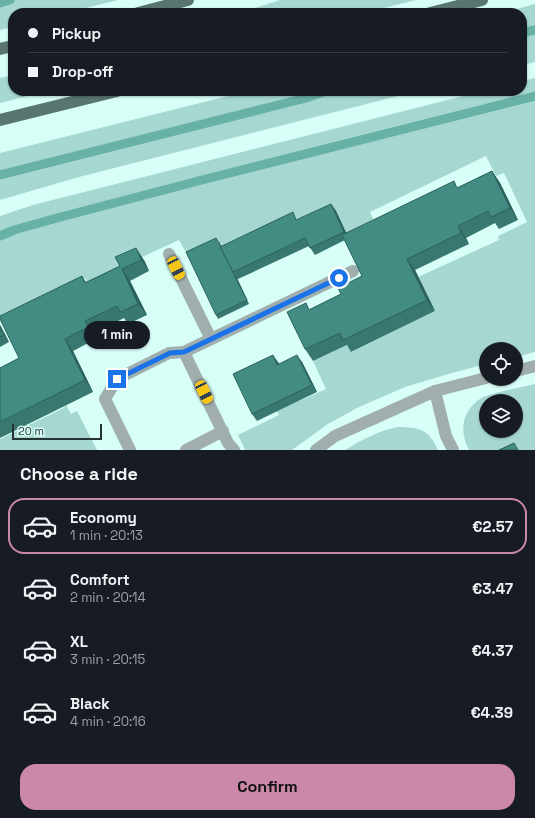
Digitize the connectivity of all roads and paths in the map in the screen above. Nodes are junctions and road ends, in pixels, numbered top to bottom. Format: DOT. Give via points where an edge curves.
graph roads {
  1 [pos="188,0"];
  2 [pos="482,0"];
  3 [pos="157,8"];
  4 [pos="450,8"];
  5 [pos="97,96"];
  6 [pos="0,120"];
  7 [pos="169,254"];
  8 [pos="353,271"];
  9 [pos="211,339"];
  10 [pos="184,352"];
  11 [pos="535,366"];
  12 [pos="523,369"];
  13 [pos="479,380"];
  14 [pos="435,391"];
  15 [pos="223,431"];
  16 [pos="130,450"];
  17 [pos="186,450"];
  18 [pos="234,450"];
  19 [pos="316,450"];
  20 [pos="453,450"];
  1 -- 3 [label="main road"];
  2 -- 4 [label="main road"];
  5 -- 6 [label="main road"];
  7 -- 9 [label="street"];
  8 -- 9 [label="street"];
  9 -- 10 [label="street"];
  10 -- 15 [label="street"];
  10 -- 16 [label="street" via="170,353 117,379 105,399"];
  11 -- 12 [label="street"];
  13 -- 14 [label="street"];
  14 -- 19 [label="street" via="335,436"];
  14 -- 20 [label="street" via="446,436"];
  15 -- 17 [label="street"];
  15 -- 18 [label="street"];
}
